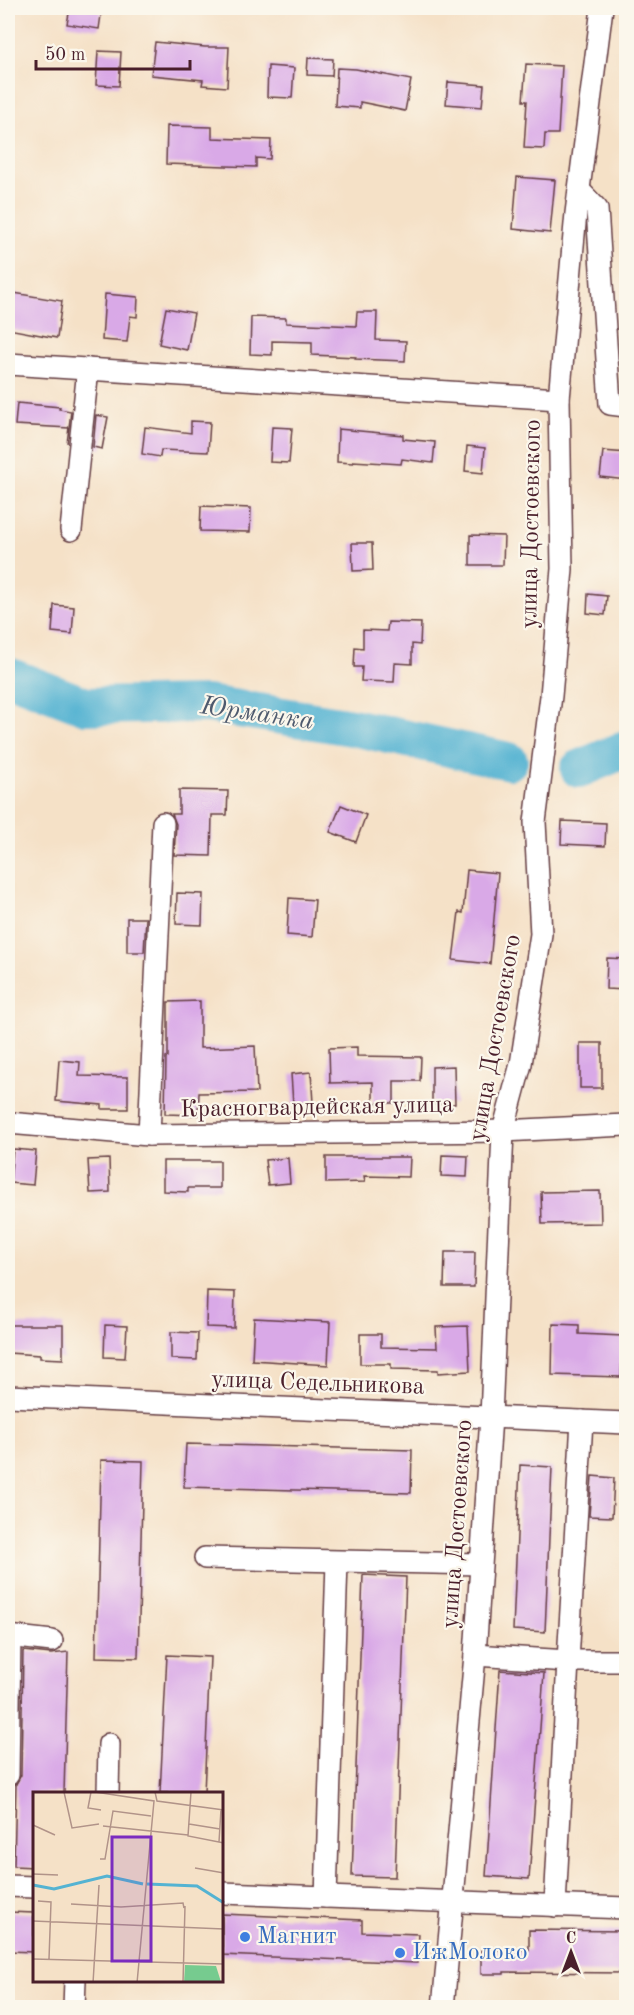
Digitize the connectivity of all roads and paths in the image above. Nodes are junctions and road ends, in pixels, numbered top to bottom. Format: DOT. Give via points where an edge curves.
graph roads {
  1 [pos="602,8"];
  2 [pos="579,190"];
  3 [pos="8,364"];
  4 [pos="88,369"];
  5 [pos="559,399"];
  6 [pos="627,406"];
  7 [pos="71,530"];
  8 [pos="163,823"];
  9 [pos="8,1123"];
  10 [pos="627,1125"];
  11 [pos="503,1131"];
  12 [pos="149,1135"];
  13 [pos="8,1396"];
  14 [pos="491,1416"];
  15 [pos="582,1421"];
  16 [pos="627,1423"];
  17 [pos="205,1558"];
  18 [pos="337,1562"];
  19 [pos="480,1564"];
  20 [pos="9,1636"];
  21 [pos="52,1641"];
  22 [pos="475,1655"];
  23 [pos="568,1660"];
  24 [pos="627,1661"];
  25 [pos="109,1744"];
  26 [pos="8,1775"];
  27 [pos="108,1792"];
  28 [pos="8,1886"];
  29 [pos="33,1887"];
  30 [pos="224,1893"];
  31 [pos="326,1897"];
  32 [pos="451,1902"];
  33 [pos="555,1906"];
  34 [pos="627,1908"];
  35 [pos="75,1982"];
  36 [pos="74,2007"];
  37 [pos="443,2007"];
  1 -- 2 [label="street, улица Достоевского"];
  2 -- 5 [label="street, улица Достоевского"];
  2 -- 6 [label="street" via="597,209 610,404"];
  3 -- 4 [label="street"];
  4 -- 5 [label="street"];
  4 -- 7 [label="street"];
  5 -- 11 [label="street, улица Достоевского" via="562,569 535,822 541,934 521,1064"];
  8 -- 12 [label="street"];
  9 -- 12 [label="street, Красногвардейская улица"];
  10 -- 11 [label="street, Красногвардейская улица"];
  11 -- 12 [label="street, Красногвардейская улица"];
  11 -- 14 [label="street, улица Достоевского"];
  13 -- 14 [label="street, улица Седельникова"];
  14 -- 15 [label="street, улица Седельникова"];
  14 -- 19 [label="street, улица Достоевского"];
  15 -- 16 [label="street, улица Седельникова"];
  15 -- 23 [label="street"];
  17 -- 18 [label="street"];
  18 -- 19 [label="street"];
  18 -- 31 [label="street"];
  19 -- 22 [label="street, улица Достоевского"];
  20 -- 21 [label="street"];
  20 -- 26 [label="street"];
  22 -- 23 [label="street"];
  22 -- 32 [label="street, улица Достоевского"];
  23 -- 24 [label="street"];
  23 -- 33 [label="street"];
  25 -- 27 [label="street"];
  28 -- 29 [label="street"];
  30 -- 31 [label="street"];
  31 -- 32 [label="street"];
  32 -- 33 [label="street"];
  32 -- 37 [label="street, улица Достоевского"];
  33 -- 34 [label="street"];
  35 -- 36 [label="street"];
}
